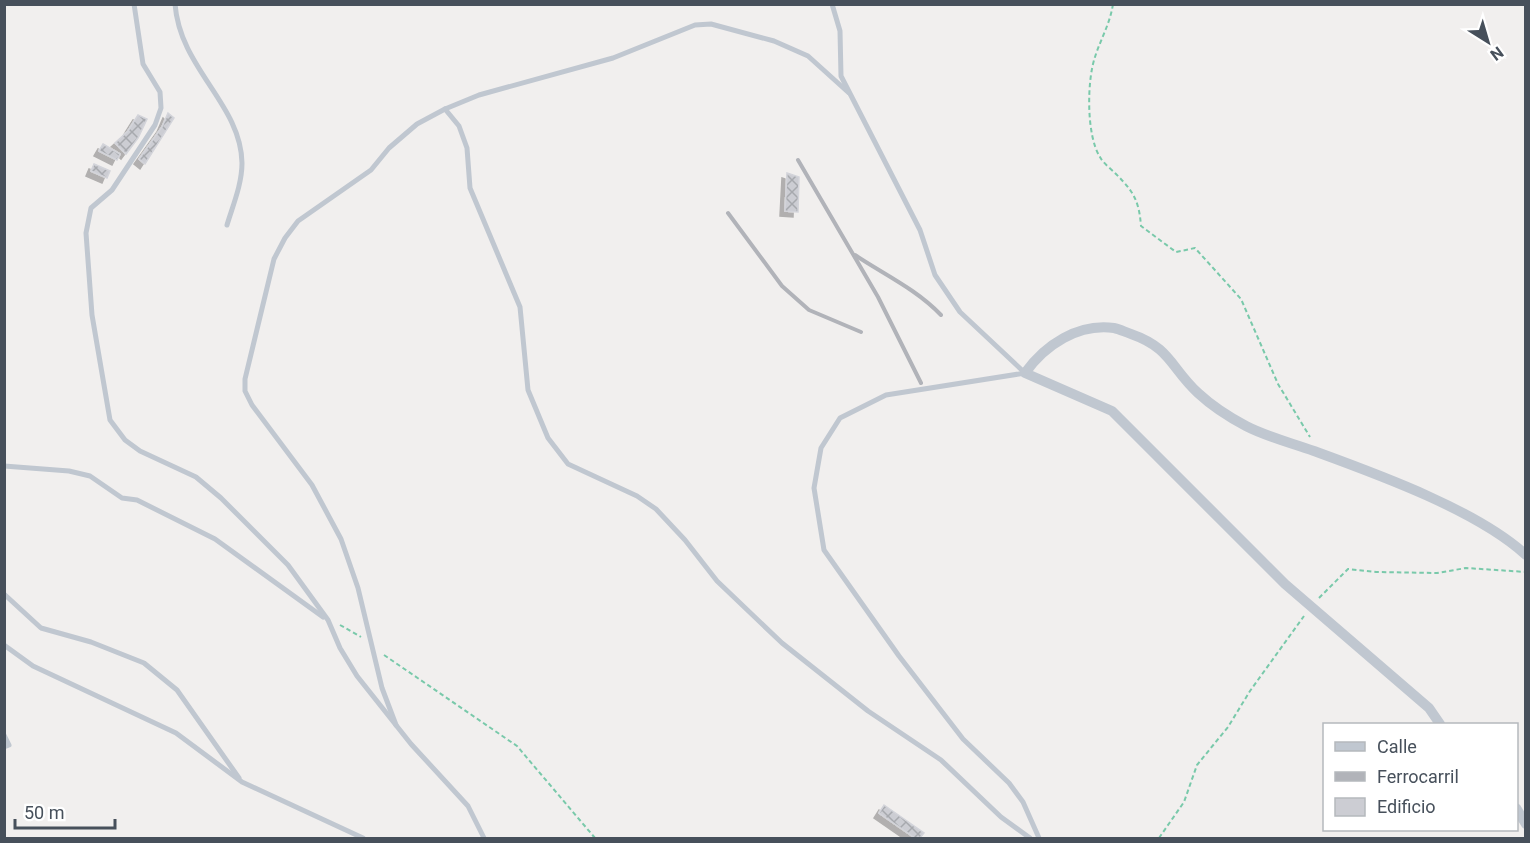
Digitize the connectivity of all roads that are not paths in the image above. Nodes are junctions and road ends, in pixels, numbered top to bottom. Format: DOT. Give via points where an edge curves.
graph roads {
  1 [pos="134,4"];
  2 [pos="175,4"];
  3 [pos="832,4"];
  4 [pos="849,93"];
  5 [pos="445,109"];
  6 [pos="227,225"];
  7 [pos="1025,373"];
  8 [pos="4,466"];
  9 [pos="1526,555"];
  10 [pos="4,594"];
  11 [pos="328,620"];
  12 [pos="4,645"];
  13 [pos="1439,723"];
  14 [pos="396,725"];
  15 [pos="4,735"];
  16 [pos="4,747"];
  17 [pos="242,782"];
  18 [pos="1518,811"];
  19 [pos="1526,824"];
  20 [pos="363,838"];
  21 [pos="484,838"];
  22 [pos="1030,838"];
  23 [pos="1039,838"];
  1 -- 11 [label="lane" via="142,64 160,92 161,108 155,125 112,190 91,208 86,233 92,315 110,420 116,431 140,451 196,477 221,498 288,565"];
  2 -- 6 [label="lane" via="184,45 232,122 240,146 240,184"];
  3 -- 4 [label="lane" via="840,31 841,76"];
  4 -- 5 [label="lane" via="808,56 774,40 711,24 695,25 613,58 479,95"];
  4 -- 7 [label="lane" via="920,230 934,275 960,312"];
  5 -- 14 [label="lane" via="417,124 371,170 298,221 285,238 274,259 244,391 312,485 341,539"];
  5 -- 22 [label="lane" via="459,126 467,148 470,188 520,307 528,390 548,438 568,464 656,509 717,581 782,644 868,711 941,760 1001,817"];
  7 -- 9 [label="street" via="1038,355 1077,331 1114,328 1153,343 1196,391 1248,427 1404,487 1468,517"];
  7 -- 13 [label="street" via="1112,411 1285,584 1430,708"];
  7 -- 23 [label="lane" via="886,394 840,418 821,448 814,488 824,550 963,739 1009,783 1023,802"];
  8 -- 11 [label="lane" via="90,476 122,498 136,500 215,539"];
  10 -- 17 [label="lane" via="42,628 144,663 177,690"];
  11 -- 14 [label="lane" via="357,676"];
  12 -- 17 [label="lane" via="33,666 176,733"];
  14 -- 21 [label="lane" via="468,806"];
  15 -- 16 [label="lane" via="9,745"];
  17 -- 20 [label="lane"];
  18 -- 19 [label="street"];
}
